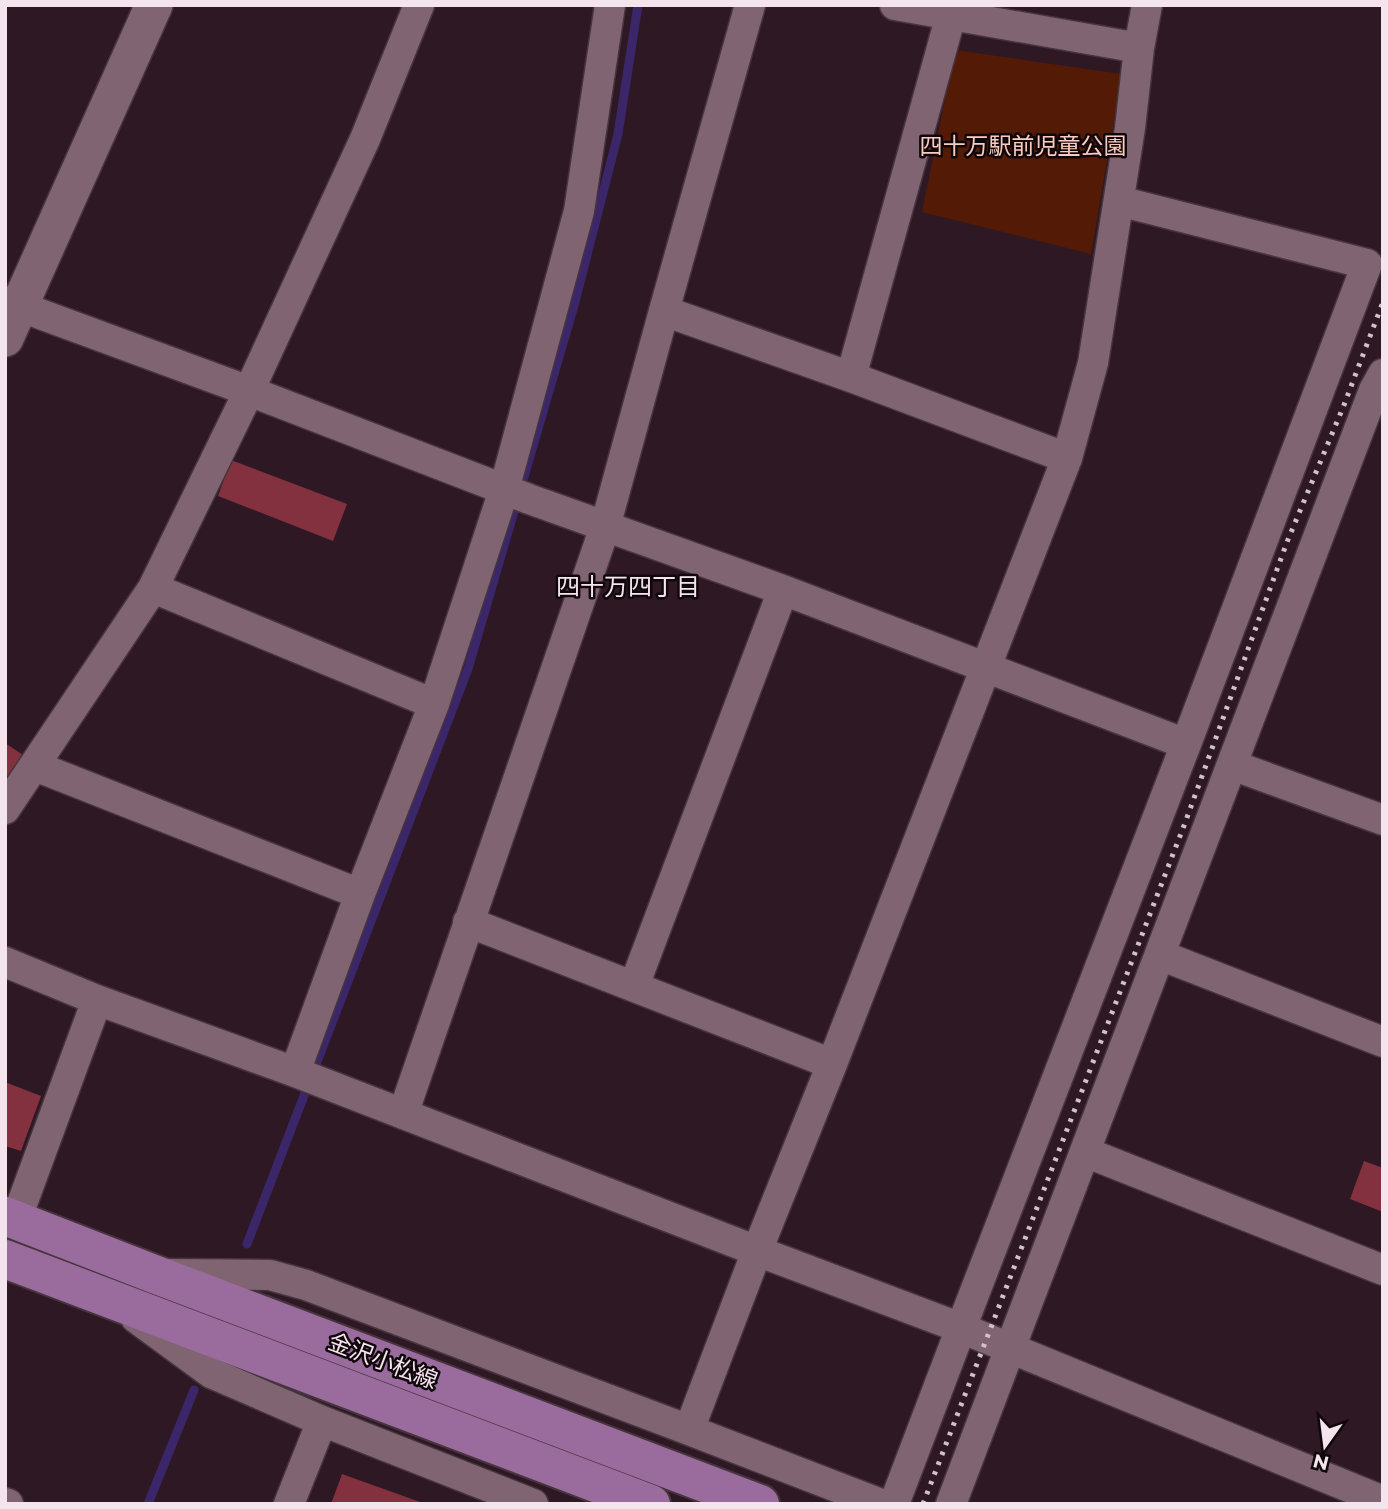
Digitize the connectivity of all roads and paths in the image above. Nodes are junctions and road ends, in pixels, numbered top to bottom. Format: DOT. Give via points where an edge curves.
graph roads {
  1 [pos="154,5"];
  2 [pos="419,5"];
  3 [pos="610,5"];
  4 [pos="750,5"];
  5 [pos="895,5"];
  6 [pos="1147,5"];
  7 [pos="951,15"];
  8 [pos="1139,48"];
  9 [pos="1119,201"];
  10 [pos="663,311"];
  11 [pos="10,315"];
  12 [pos="1383,374"];
  13 [pos="851,377"];
  14 [pos="249,391"];
  15 [pos="1067,458"];
  16 [pos="516,494"];
  17 [pos="605,527"];
  18 [pos="153,588"];
  19 [pos="783,590"];
  20 [pos="987,667"];
  21 [pos="434,704"];
  22 [pos="1186,744"];
  23 [pos="1232,765"];
  24 [pos="35,766"];
  25 [pos="5,809"];
  26 [pos="1383,820"];
  27 [pos="360,894"];
  28 [pos="468,922"];
  29 [pos="1160,955"];
  30 [pos="5,962"];
  31 [pos="634,986"];
  32 [pos="97,1000"];
  33 [pos="1383,1042"];
  34 [pos="832,1064"];
  35 [pos="307,1077"];
  36 [pos="403,1114"];
  37 [pos="1086,1152"];
  38 [pos="11,1218"];
  39 [pos="757,1251"];
  40 [pos="5,1259"];
  41 [pos="1383,1270"];
  42 [pos="153,1274"];
  43 [pos="113,1301"];
  44 [pos="961,1328"];
  45 [pos="1011,1348"];
  46 [pos="322,1421"];
  47 [pos="689,1430"];
  48 [pos="1383,1501"];
  49 [pos="289,1504"];
  50 [pos="533,1504"];
  51 [pos="651,1504"];
  52 [pos="760,1504"];
  53 [pos="881,1504"];
  54 [pos="894,1504"];
  55 [pos="951,1504"];
  1 -- 11 [label="street"];
  2 -- 14 [label="street" via="365,139"];
  3 -- 16 [label="street" via="579,211"];
  4 -- 10 [label="street"];
  5 -- 7 [label="street"];
  6 -- 8 [label="street"];
  7 -- 8 [label="street"];
  7 -- 13 [label="street"];
  8 -- 9 [label="street"];
  9 -- 15 [label="street" via="1093,363"];
  9 -- 22 [label="street" via="1367,264"];
  10 -- 13 [label="street"];
  10 -- 17 [label="street"];
  11 -- 14 [label="street"];
  12 -- 23 [label="street"];
  13 -- 15 [label="street"];
  14 -- 16 [label="street"];
  14 -- 18 [label="street"];
  15 -- 20 [label="street"];
  16 -- 17 [label="street"];
  16 -- 21 [label="street"];
  17 -- 19 [label="street"];
  17 -- 28 [label="street"];
  18 -- 21 [label="street"];
  18 -- 24 [label="street"];
  19 -- 20 [label="street"];
  19 -- 31 [label="street"];
  20 -- 22 [label="street"];
  20 -- 34 [label="street"];
  21 -- 27 [label="street"];
  22 -- 44 [label="street"];
  23 -- 26 [label="street"];
  23 -- 29 [label="street"];
  24 -- 25 [label="street"];
  24 -- 27 [label="street"];
  27 -- 35 [label="street"];
  28 -- 31 [label="street"];
  28 -- 36 [label="street"];
  29 -- 33 [label="street"];
  29 -- 37 [label="street"];
  30 -- 32 [label="street"];
  31 -- 34 [label="street"];
  32 -- 35 [label="street"];
  32 -- 38 [label="street"];
  34 -- 39 [label="street"];
  35 -- 36 [label="street"];
  36 -- 39 [label="street"];
  37 -- 41 [label="street"];
  37 -- 45 [label="street"];
  38 -- 42 [label="main road, 金沢小松線"];
  39 -- 44 [label="street"];
  39 -- 47 [label="street"];
  40 -- 43 [label="main road, 金沢小松線"];
  42 -- 47 [label="street" via="270,1275 306,1285"];
  42 -- 52 [label="main road, 金沢小松線"];
  43 -- 46 [label="street" via="211,1373"];
  43 -- 51 [label="main road, 金沢小松線"];
  44 -- 45 [label="street"];
  44 -- 54 [label="street"];
  45 -- 48 [label="street"];
  45 -- 55 [label="street"];
  46 -- 49 [label="street"];
  46 -- 50 [label="street"];
  47 -- 53 [label="street"];
}
